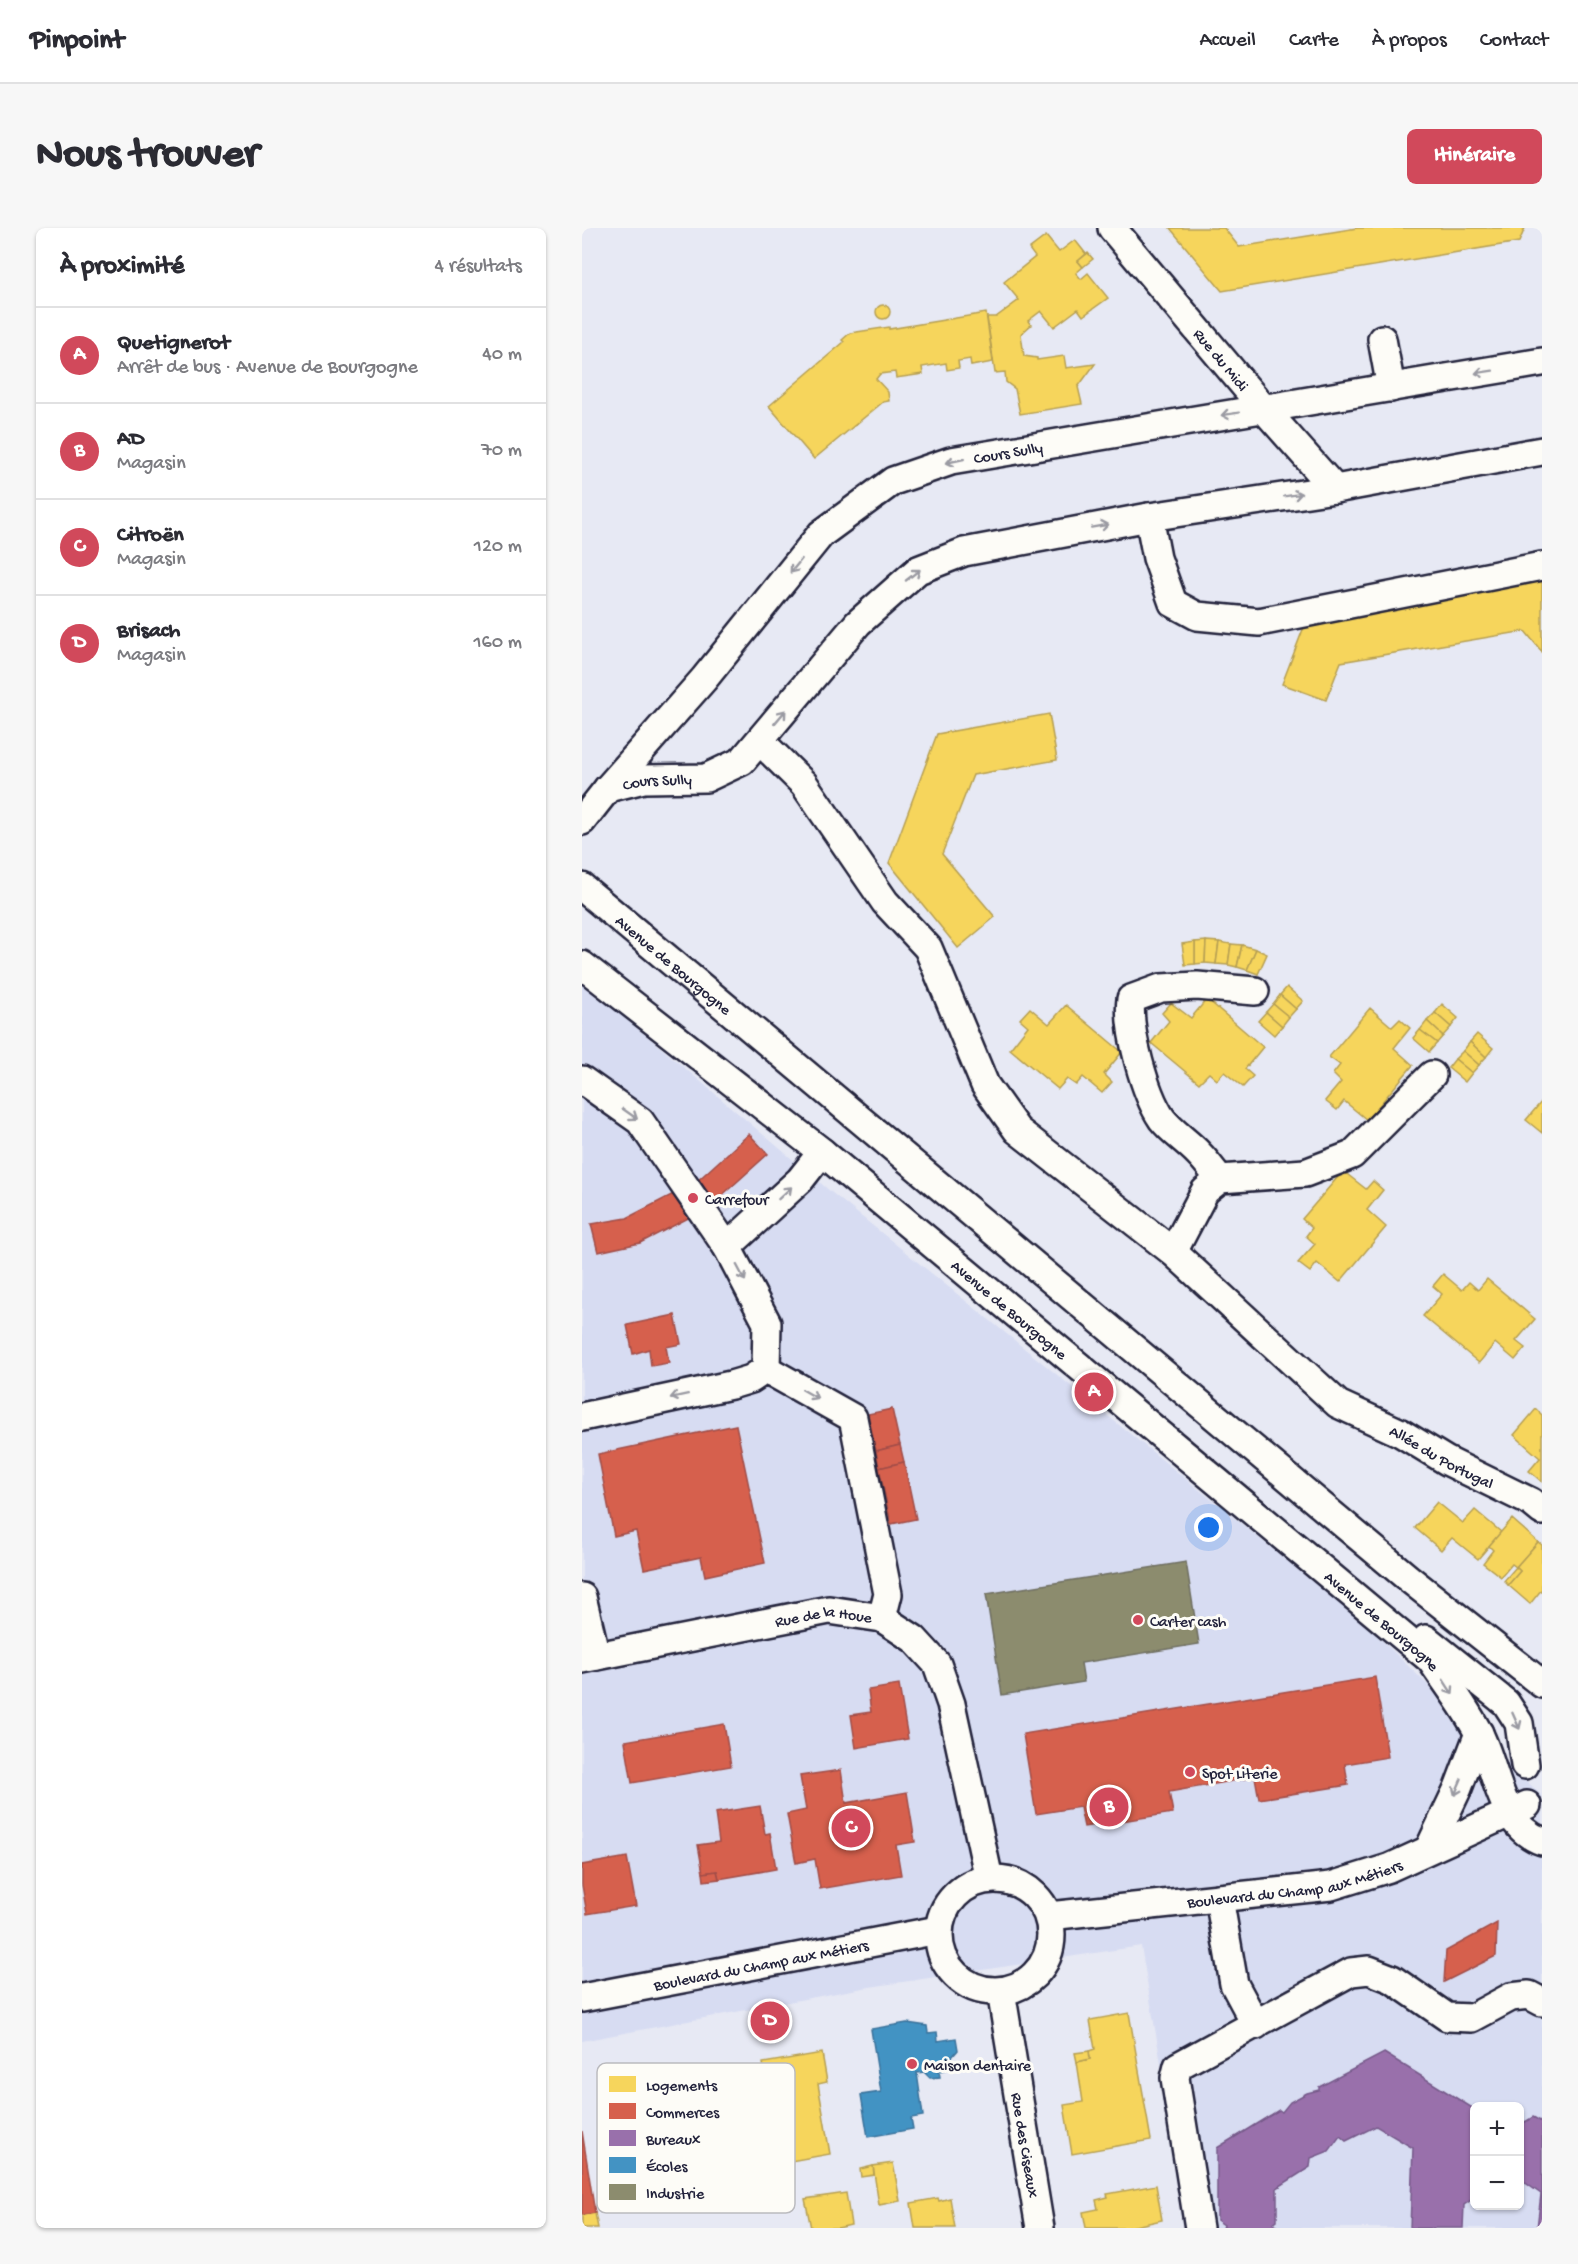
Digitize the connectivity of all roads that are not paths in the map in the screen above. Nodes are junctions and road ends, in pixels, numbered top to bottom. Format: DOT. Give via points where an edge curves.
graph roads {
  1 [pos="1113,228"];
  2 [pos="1382,339"];
  3 [pos="1542,362"];
  4 [pos="1391,388"];
  5 [pos="1264,409"];
  6 [pos="1542,451"];
  7 [pos="1335,489"];
  8 [pos="1149,517"];
  9 [pos="1542,566"];
  10 [pos="760,741"];
  11 [pos="608,788"];
  12 [pos="582,821"];
  13 [pos="582,887"];
  14 [pos="582,907"];
  15 [pos="582,948"];
  16 [pos="582,965"];
  17 [pos="1255,990"];
  18 [pos="1432,1075"];
  19 [pos="582,1080"];
  20 [pos="822,1152"];
  21 [pos="1220,1179"];
  22 [pos="727,1247"];
  23 [pos="1173,1252"];
  24 [pos="766,1369"];
  25 [pos="582,1417"];
  26 [pos="1542,1511"];
  27 [pos="582,1597"];
  28 [pos="882,1618"];
  29 [pos="589,1658"];
  30 [pos="1542,1684"];
  31 [pos="1542,1703"];
  32 [pos="1479,1733"];
  33 [pos="1542,1744"];
  34 [pos="1525,1765"];
  35 [pos="1526,1813"];
  36 [pos="1542,1840"];
  37 [pos="1429,1850"];
  38 [pos="989,1879"];
  39 [pos="1219,1898"];
  40 [pos="1049,1916"];
  41 [pos="938,1930"];
  42 [pos="1001,1991"];
  43 [pos="582,1998"];
  44 [pos="1542,2002"];
  45 [pos="1256,2025"];
  46 [pos="1040,2228"];
  47 [pos="1199,2228"];
  1 -- 5 [label="street, Rue du Midi"];
  2 -- 4 [label="street"];
  3 -- 4 [label="street, Cours Sully, one-way"];
  4 -- 5 [label="street, Cours Sully"];
  5 -- 7 [label="street, Rue du Midi"];
  5 -- 11 [label="street, Cours Sully, one-way" via="951,461 893,481 821,534 704,679"];
  6 -- 7 [label="street, Cours Sully"];
  8 -- 7 [label="street, Cours Sully, one-way"];
  8 -- 9 [label="street" via="1157,558 1173,603 1197,616 1259,622"];
  10 -- 8 [label="street, Cours Sully, one-way" via="858,623 918,570 964,552"];
  10 -- 11 [label="street, Cours Sully" via="742,761 706,778 644,779"];
  10 -- 23 [label="street, Allée du Portugal" via="804,784 885,902 928,948 985,1085 1017,1130"];
  11 -- 12 [label="street, Cours Sully"];
  13 -- 30 [label="street, Avenue de Bourgogne" via="1408,1578"];
  14 -- 31 [label="street, Avenue de Bourgogne" via="1294,1502"];
  15 -- 34 [label="street, Avenue de Bourgogne, one-way" via="881,1181 1506,1703 1519,1723"];
  16 -- 20 [label="street, Avenue de Bourgogne"];
  17 -- 21 [label="street" via="1161,988 1131,999 1134,1042 1154,1104 1163,1120"];
  18 -- 21 [label="street" via="1352,1155 1305,1173"];
  19 -- 22 [label="street, one-way" via="640,1121"];
  22 -- 20 [label="street, one-way" via="800,1180"];
  20 -- 32 [label="street, Avenue de Bourgogne, one-way" via="1431,1660"];
  21 -- 23 [label="street" via="1205,1191"];
  22 -- 24 [label="street, one-way" via="767,1323"];
  23 -- 26 [label="street, Allée du Portugal" via="1338,1404 1401,1433"];
  24 -- 25 [label="street, one-way" via="731,1385"];
  24 -- 28 [label="street, one-way" via="854,1418 888,1594"];
  27 -- 29 [label="street"];
  28 -- 29 [label="street, Rue de la Houe" via="829,1610"];
  28 -- 38 [label="street, Rue de la Houe" via="914,1639 937,1664 951,1704"];
  32 -- 35 [label="street, Avenue de Bourgogne"];
  32 -- 37 [label="street, one-way"];
  33 -- 34 [label="street"];
  34 -- 35 [label="street, Avenue de Bourgogne" via="1522,1785"];
  35 -- 36 [label="street, Avenue de Bourgogne" via="1522,1828"];
  35 -- 37 [label="street, Boulevard du Champ aux Métiers"];
  37 -- 39 [label="street, Boulevard du Champ aux Métiers" via="1389,1868 1331,1886"];
  38 -- 40 [label="street" via="1008,1880 1026,1887"];
  38 -- 41 [label="street" via="970,1884 954,1895 943,1911"];
  39 -- 40 [label="street, Boulevard du Champ aux Métiers"];
  39 -- 45 [label="street" via="1234,1984"];
  40 -- 42 [label="street" via="1052,1936 1048,1956 1037,1973 1020,1986"];
  41 -- 42 [label="street" via="944,1959 963,1982"];
  41 -- 43 [label="street, Boulevard du Champ aux Métiers"];
  42 -- 46 [label="street, Rue des Ciseaux"];
  44 -- 45 [label="street" via="1529,1995 1511,1997 1472,2018 1447,2017 1392,1979 1369,1970 1352,1972"];
  45 -- 47 [label="street" via="1178,2066 1175,2078"];
}
